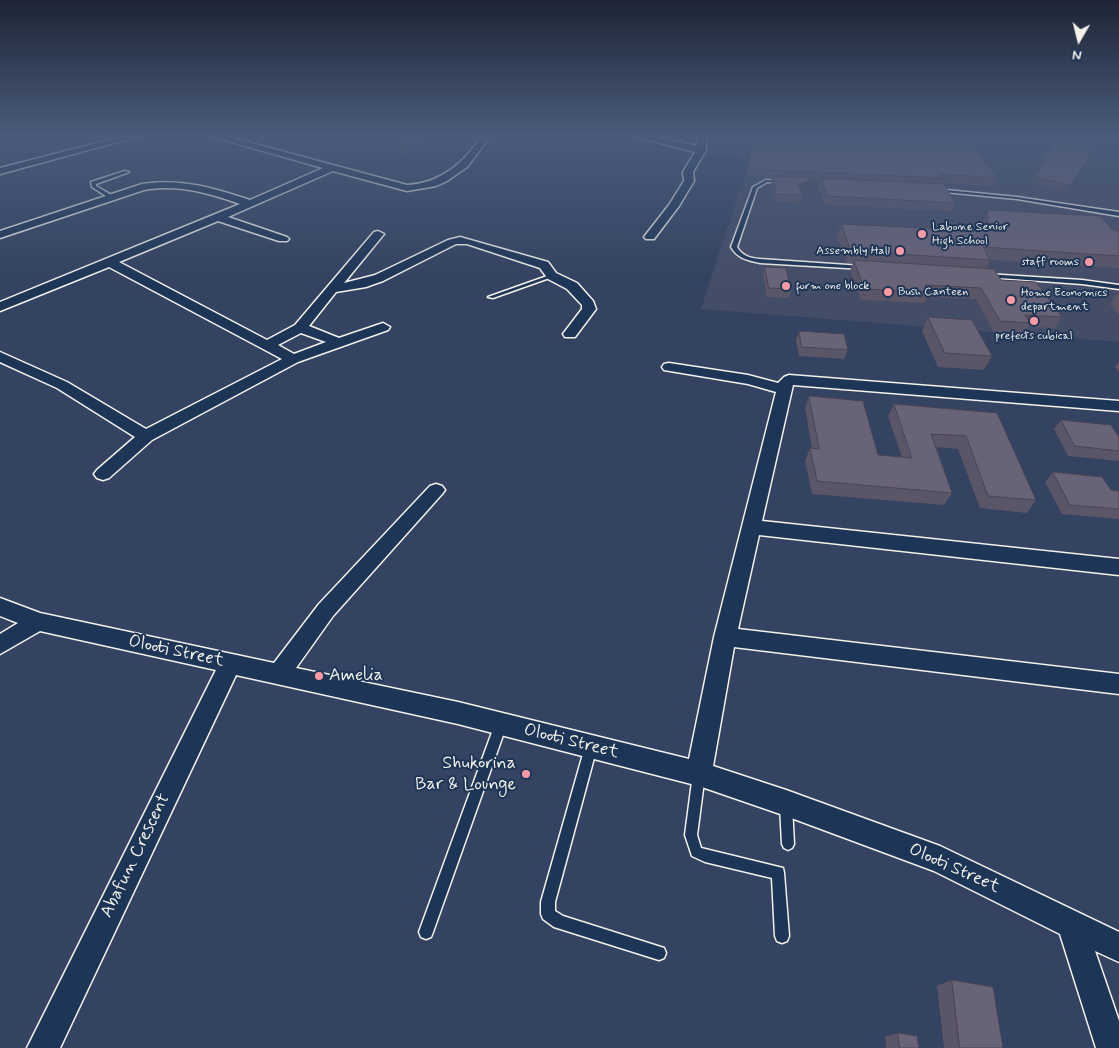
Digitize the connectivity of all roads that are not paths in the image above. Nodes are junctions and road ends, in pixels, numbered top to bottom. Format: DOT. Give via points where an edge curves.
graph roads {
  1 [pos="93,183"];
  2 [pos="297,183"];
  3 [pos="388,183"];
  4 [pos="437,183"];
  5 [pos="688,183"];
  6 [pos="763,183"];
  7 [pos="932,189"];
  8 [pos="111,197"];
  9 [pos="250,204"];
  10 [pos="1119,214"];
  11 [pos="217,217"];
  12 [pos="378,234"];
  13 [pos="0,236"];
  14 [pos="650,237"];
  15 [pos="283,239"];
  16 [pos="108,262"];
  17 [pos="867,268"];
  18 [pos="552,276"];
  19 [pos="984,276"];
  20 [pos="1119,287"];
  21 [pos="334,289"];
  22 [pos="491,296"];
  23 [pos="0,306"];
  24 [pos="383,327"];
  25 [pos="300,328"];
  26 [pos="570,334"];
  27 [pos="338,342"];
  28 [pos="268,345"];
  29 [pos="0,356"];
  30 [pos="293,359"];
  31 [pos="670,367"];
  32 [pos="784,389"];
  33 [pos="1119,406"];
  34 [pos="146,436"];
  35 [pos="103,474"];
  36 [pos="436,490"];
  37 [pos="752,527"];
  38 [pos="1119,567"];
  39 [pos="0,607"];
  40 [pos="38,622"];
  41 [pos="725,637"];
  42 [pos="0,645"];
  43 [pos="230,664"];
  44 [pos="280,674"];
  45 [pos="1119,684"];
  46 [pos="501,724"];
  47 [pos="590,747"];
  48 [pos="699,774"];
  49 [pos="786,803"];
  50 [pos="788,844"];
  51 [pos="1072,925"];
  52 [pos="426,932"];
  53 [pos="782,936"];
  54 [pos="1119,947"];
  55 [pos="659,953"];
  56 [pos="42,1048"];
  57 [pos="1112,1048"];
  1 -- 8 [label="lane" via="94,187"];
  2 -- 9 [label="street"];
  3 -- 4 [label="street" via="406,188"];
  5 -- 14 [label="street"];
  6 -- 17 [label="lane" via="755,187 734,247 736,253 760,261"];
  7 -- 10 [label="lane"];
  8 -- 9 [label="street" via="152,184 177,183"];
  8 -- 13 [label="street"];
  9 -- 11 [label="street"];
  11 -- 15 [label="street"];
  11 -- 16 [label="street"];
  12 -- 21 [label="street"];
  16 -- 23 [label="street"];
  16 -- 28 [label="street"];
  18 -- 21 [label="street" via="544,265 460,240 379,278"];
  18 -- 22 [label="lane"];
  18 -- 26 [label="street" via="572,286 588,304 588,312"];
  19 -- 20 [label="lane"];
  21 -- 25 [label="street"];
  24 -- 27 [label="street"];
  25 -- 27 [label="street"];
  25 -- 28 [label="street"];
  27 -- 30 [label="street"];
  28 -- 30 [label="street"];
  29 -- 34 [label="street" via="62,385"];
  30 -- 34 [label="street"];
  31 -- 32 [label="street"];
  32 -- 33 [label="street" via="789,380 796,380"];
  32 -- 37 [label="street"];
  34 -- 35 [label="street"];
  36 -- 44 [label="street" via="326,610"];
  37 -- 38 [label="street"];
  37 -- 41 [label="street"];
  39 -- 40 [label="street, Olooti Street"];
  40 -- 42 [label="street"];
  40 -- 43 [label="street, Olooti Street"];
  41 -- 45 [label="street"];
  41 -- 48 [label="street"];
  43 -- 44 [label="street, Olooti Street"];
  43 -- 56 [label="street, Abafun Crescent"];
  44 -- 46 [label="street, Olooti Street"];
  46 -- 47 [label="street, Olooti Street"];
  46 -- 52 [label="lane"];
  47 -- 48 [label="street, Olooti Street"];
  47 -- 55 [label="lane" via="548,902 548,914 559,922"];
  48 -- 49 [label="street, Olooti Street"];
  48 -- 53 [label="lane" via="691,836 696,852 778,873"];
  49 -- 50 [label="lane"];
  49 -- 51 [label="street, Olooti Street" via="940,860"];
  51 -- 54 [label="street, Olooti Street"];
  51 -- 57 [label="street"];
}
